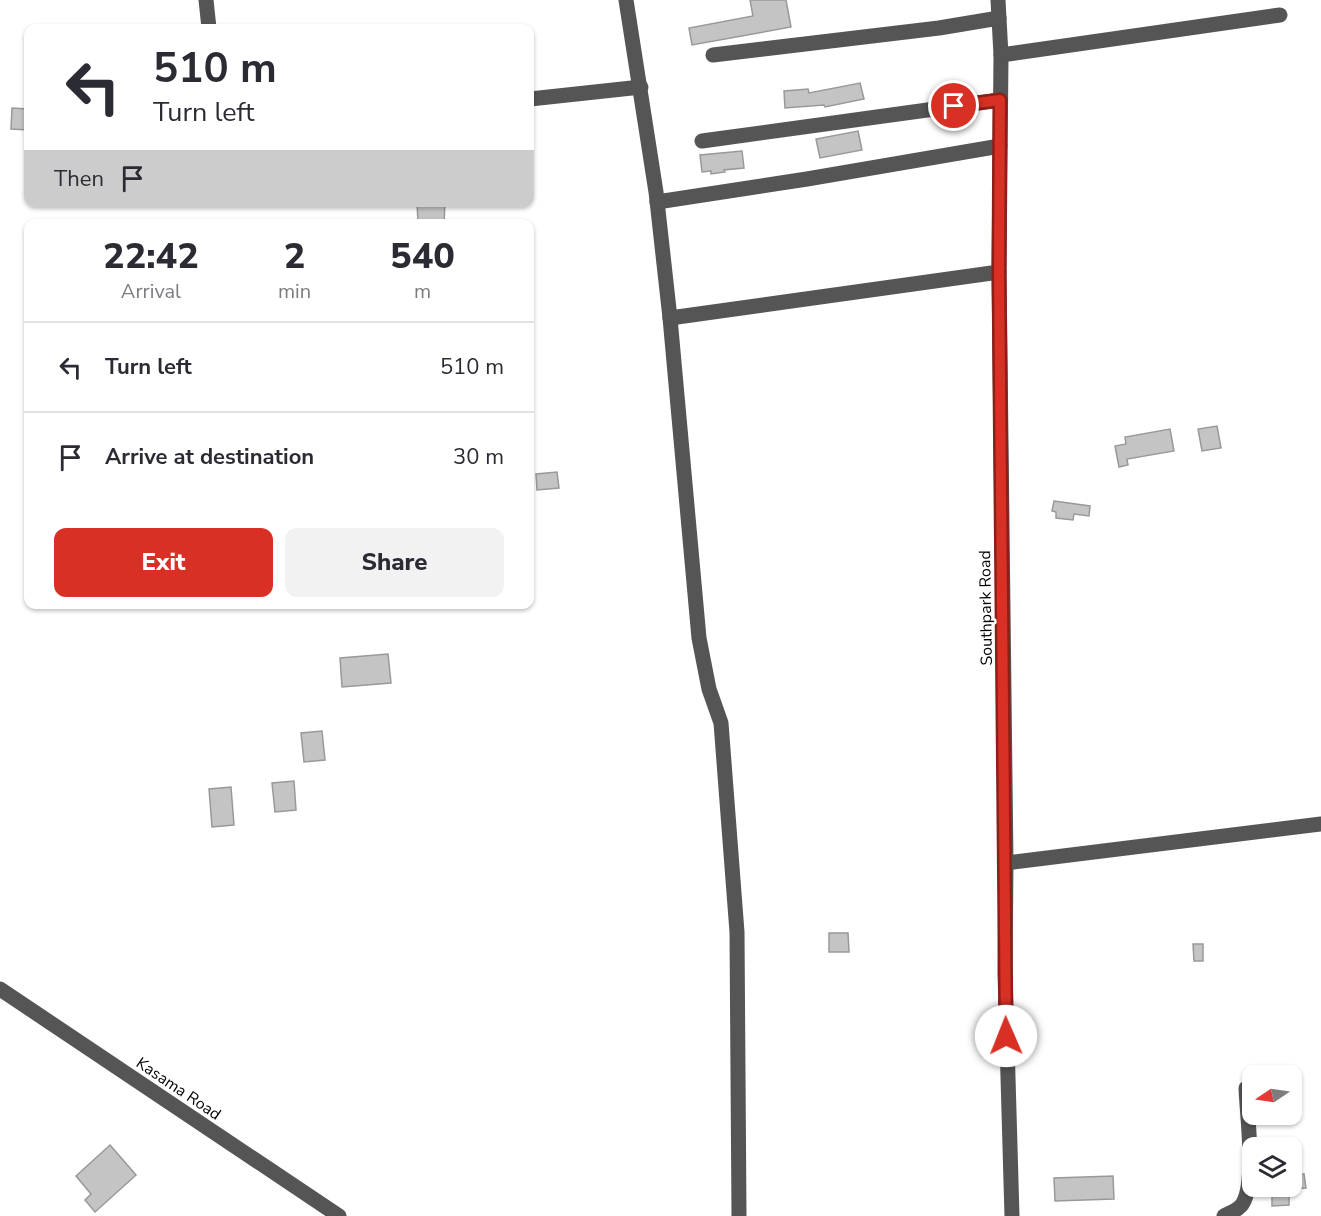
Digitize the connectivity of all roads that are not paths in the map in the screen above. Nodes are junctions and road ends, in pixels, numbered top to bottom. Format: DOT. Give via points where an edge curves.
graph roads {
  1 [pos="206,0"];
  2 [pos="626,0"];
  3 [pos="998,0"];
  4 [pos="1280,15"];
  5 [pos="999,18"];
  6 [pos="209,24"];
  7 [pos="713,55"];
  8 [pos="1001,55"];
  9 [pos="641,87"];
  10 [pos="534,99"];
  11 [pos="1000,100"];
  12 [pos="702,141"];
  13 [pos="999,146"];
  14 [pos="657,202"];
  15 [pos="999,272"];
  16 [pos="670,318"];
  17 [pos="1321,824"];
  18 [pos="1006,863"];
  19 [pos="0,989"];
  20 [pos="1248,1125"];
  21 [pos="339,1216"];
  22 [pos="740,1216"];
  23 [pos="1012,1216"];
  24 [pos="1224,1216"];
  1 -- 6 [label="street"];
  2 -- 9 [label="street"];
  3 -- 5 [label="street, Southpark Road"];
  4 -- 8 [label="street"];
  5 -- 7 [label="street"];
  5 -- 8 [label="street, Southpark Road"];
  8 -- 11 [label="street, Southpark Road"];
  9 -- 10 [label="street"];
  9 -- 14 [label="street"];
  11 -- 12 [label="street"];
  11 -- 13 [label="street, Southpark Road"];
  13 -- 14 [label="street"];
  13 -- 15 [label="street, Southpark Road"];
  14 -- 16 [label="street"];
  15 -- 16 [label="street"];
  15 -- 18 [label="street, Southpark Road"];
  16 -- 22 [label="street" via="699,638 709,689 721,723 736,932"];
  17 -- 18 [label="street"];
  18 -- 23 [label="street, Southpark Road"];
  19 -- 21 [label="street, Kasama Road"];
  20 -- 24 [label="street" via="1247,1193 1242,1206"];
}
